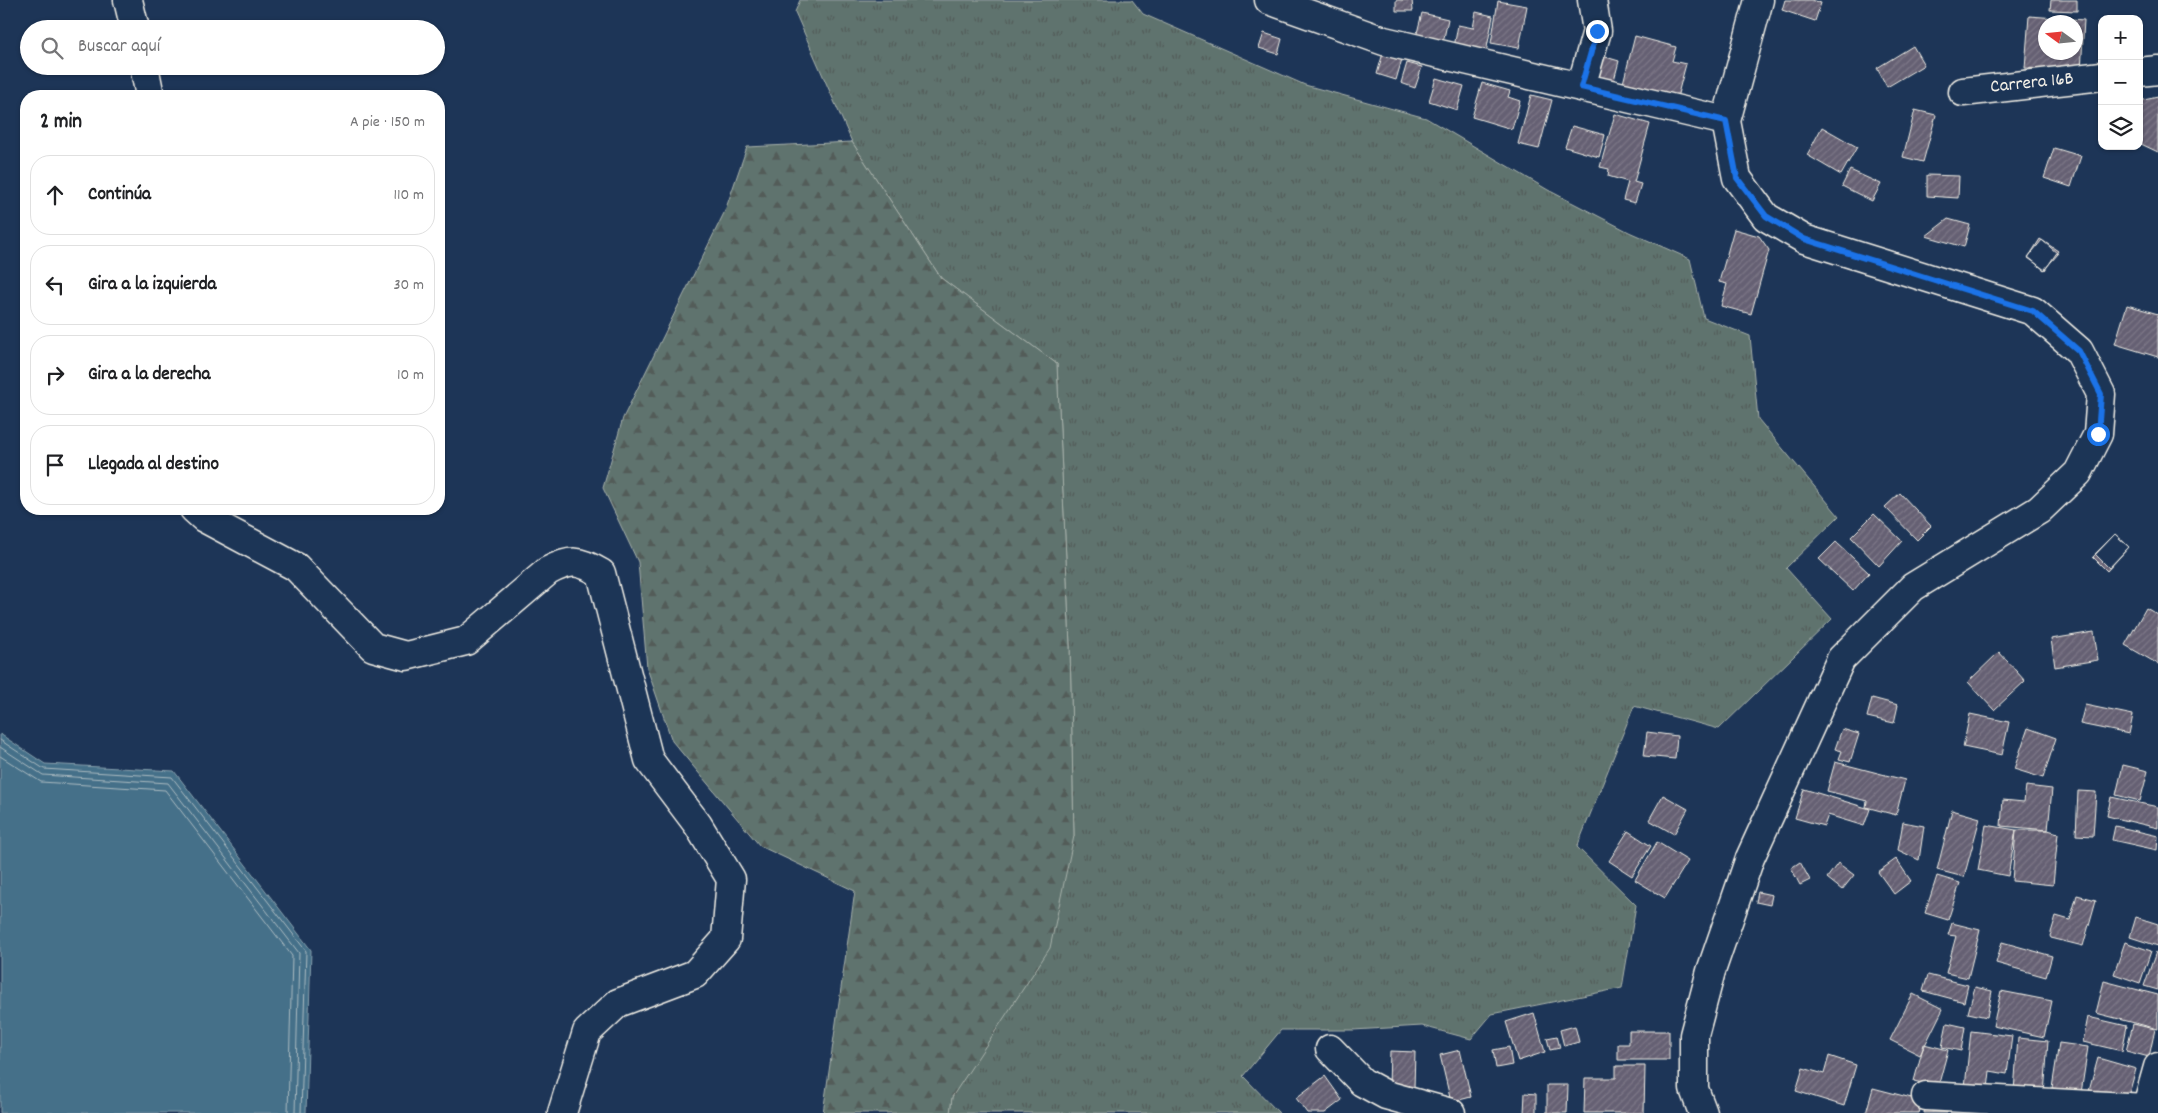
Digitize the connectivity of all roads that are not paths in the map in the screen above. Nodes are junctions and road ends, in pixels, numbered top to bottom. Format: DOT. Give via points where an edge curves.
graph roads {
  1 [pos="128,0"];
  2 [pos="1269,0"];
  3 [pos="1592,0"];
  4 [pos="1759,0"];
  5 [pos="133,20"];
  6 [pos="2158,70"];
  7 [pos="2143,72"];
  8 [pos="146,75"];
  9 [pos="2098,76"];
  10 [pos="1581,87"];
  11 [pos="149,90"];
  12 [pos="1963,92"];
  13 [pos="1726,121"];
  14 [pos="201,515"];
  15 [pos="1330,1048"];
  16 [pos="2158,1067"];
  17 [pos="1926,1096"];
  18 [pos="2146,1110"];
  19 [pos="562,1113"];
  20 [pos="1452,1113"];
  21 [pos="1703,1113"];
  1 -- 5 [label="street"];
  2 -- 10 [label="street" via="1384,41"];
  3 -- 10 [label="street" via="1597,31"];
  4 -- 13 [label="street"];
  6 -- 7 [label="street"];
  8 -- 11 [label="street"];
  9 -- 12 [label="street, Carrera 16B"];
  10 -- 13 [label="street"];
  13 -- 21 [label="street" via="1737,178 1766,216 1804,239 2033,311 2079,351 2101,394 2098,434 2078,472 2039,510 1913,587 1841,659 1750,858 1711,971 1694,1035 1694,1089"];
  14 -- 19 [label="street" via="296,567 373,646 406,656 466,641 548,571 562,564 580,561 601,573 649,760 698,825 731,879 726,939 695,974 618,1003 587,1032"];
  15 -- 20 [label="street" via="1362,1082 1386,1096"];
  16 -- 18 [label="street"];
  17 -- 18 [label="street"];
}
